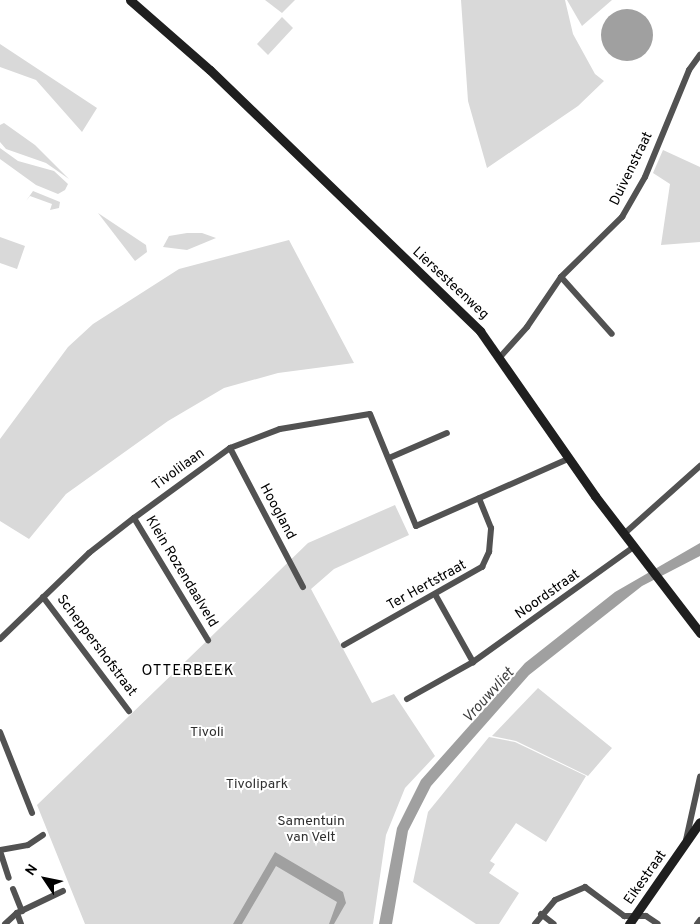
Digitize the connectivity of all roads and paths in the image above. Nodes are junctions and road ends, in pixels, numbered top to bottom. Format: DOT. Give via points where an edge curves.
graph roads {
  1 [pos="130,0"];
  2 [pos="700,56"];
  3 [pos="561,276"];
  4 [pos="612,334"];
  5 [pos="501,356"];
  6 [pos="447,433"];
  7 [pos="230,448"];
  8 [pos="389,458"];
  9 [pos="568,459"];
  10 [pos="700,466"];
  11 [pos="479,498"];
  12 [pos="134,518"];
  13 [pos="625,533"];
  14 [pos="635,546"];
  15 [pos="303,588"];
  16 [pos="436,596"];
  17 [pos="43,597"];
  18 [pos="700,633"];
  19 [pos="0,639"];
  20 [pos="208,640"];
  21 [pos="344,646"];
  22 [pos="473,662"];
  23 [pos="407,699"];
  24 [pos="129,711"];
  25 [pos="0,732"];
  26 [pos="700,777"];
  27 [pos="32,813"];
  28 [pos="700,822"];
  29 [pos="43,835"];
  30 [pos="684,848"];
  31 [pos="0,851"];
  32 [pos="9,878"];
  33 [pos="13,889"];
  34 [pos="62,891"];
  35 [pos="19,912"];
  36 [pos="541,914"];
  37 [pos="636,916"];
  38 [pos="700,920"];
  39 [pos="5,924"];
  40 [pos="21,924"];
  41 [pos="535,924"];
  42 [pos="554,924"];
  43 [pos="629,924"];
  44 [pos="658,924"];
  45 [pos="697,924"];
  1 -- 5 [label="main road, Liersesteenweg" via="210,70 466,317"];
  2 -- 3 [label="street, Duivenstraat" via="689,70 633,200 607,234"];
  3 -- 4 [label="street"];
  3 -- 5 [label="street, Duivenstraat" via="527,327"];
  5 -- 9 [label="main road, Liersesteenweg"];
  6 -- 8 [label="street"];
  7 -- 8 [label="street, Tivolilaan" via="280,429 370,414"];
  7 -- 12 [label="street, Tivolilaan"];
  7 -- 15 [label="street, Hoogland"];
  8 -- 11 [label="street, Tivolilaan" via="416,526"];
  9 -- 11 [label="street, Tivolilaan"];
  9 -- 13 [label="main road, Liersesteenweg"];
  10 -- 13 [label="street"];
  11 -- 16 [label="street, Ter Hertstraat" via="491,528 486,561 477,572"];
  12 -- 17 [label="street, Tivolilaan" via="94,548"];
  12 -- 20 [label="street, Klein Rozendaalveld"];
  13 -- 14 [label="main road, Liersesteenweg"];
  14 -- 18 [label="main road, Liersesteenweg"];
  14 -- 22 [label="street, Noordstraat"];
  16 -- 21 [label="street, Ter Hertstraat"];
  16 -- 22 [label="street"];
  17 -- 19 [label="street, Tivolilaan"];
  17 -- 24 [label="street, Scheppershofstraat"];
  22 -- 23 [label="street, Noordstraat"];
  25 -- 27 [label="street"];
  26 -- 30 [label="street, Eikestraat"];
  28 -- 30 [label="main road, Eikestraat"];
  29 -- 31 [label="street" via="28,845"];
  30 -- 37 [label="main road, Eikestraat"];
  31 -- 32 [label="street"];
  33 -- 35 [label="street"];
  34 -- 35 [label="street"];
  35 -- 39 [label="street"];
  35 -- 40 [label="street"];
  36 -- 37 [label="street" via="559,897 585,887 624,916"];
  36 -- 41 [label="street"];
  36 -- 42 [label="street"];
  37 -- 43 [label="main road, Eikestraat"];
  37 -- 44 [label="street"];
  38 -- 45 [label="street"];
}
